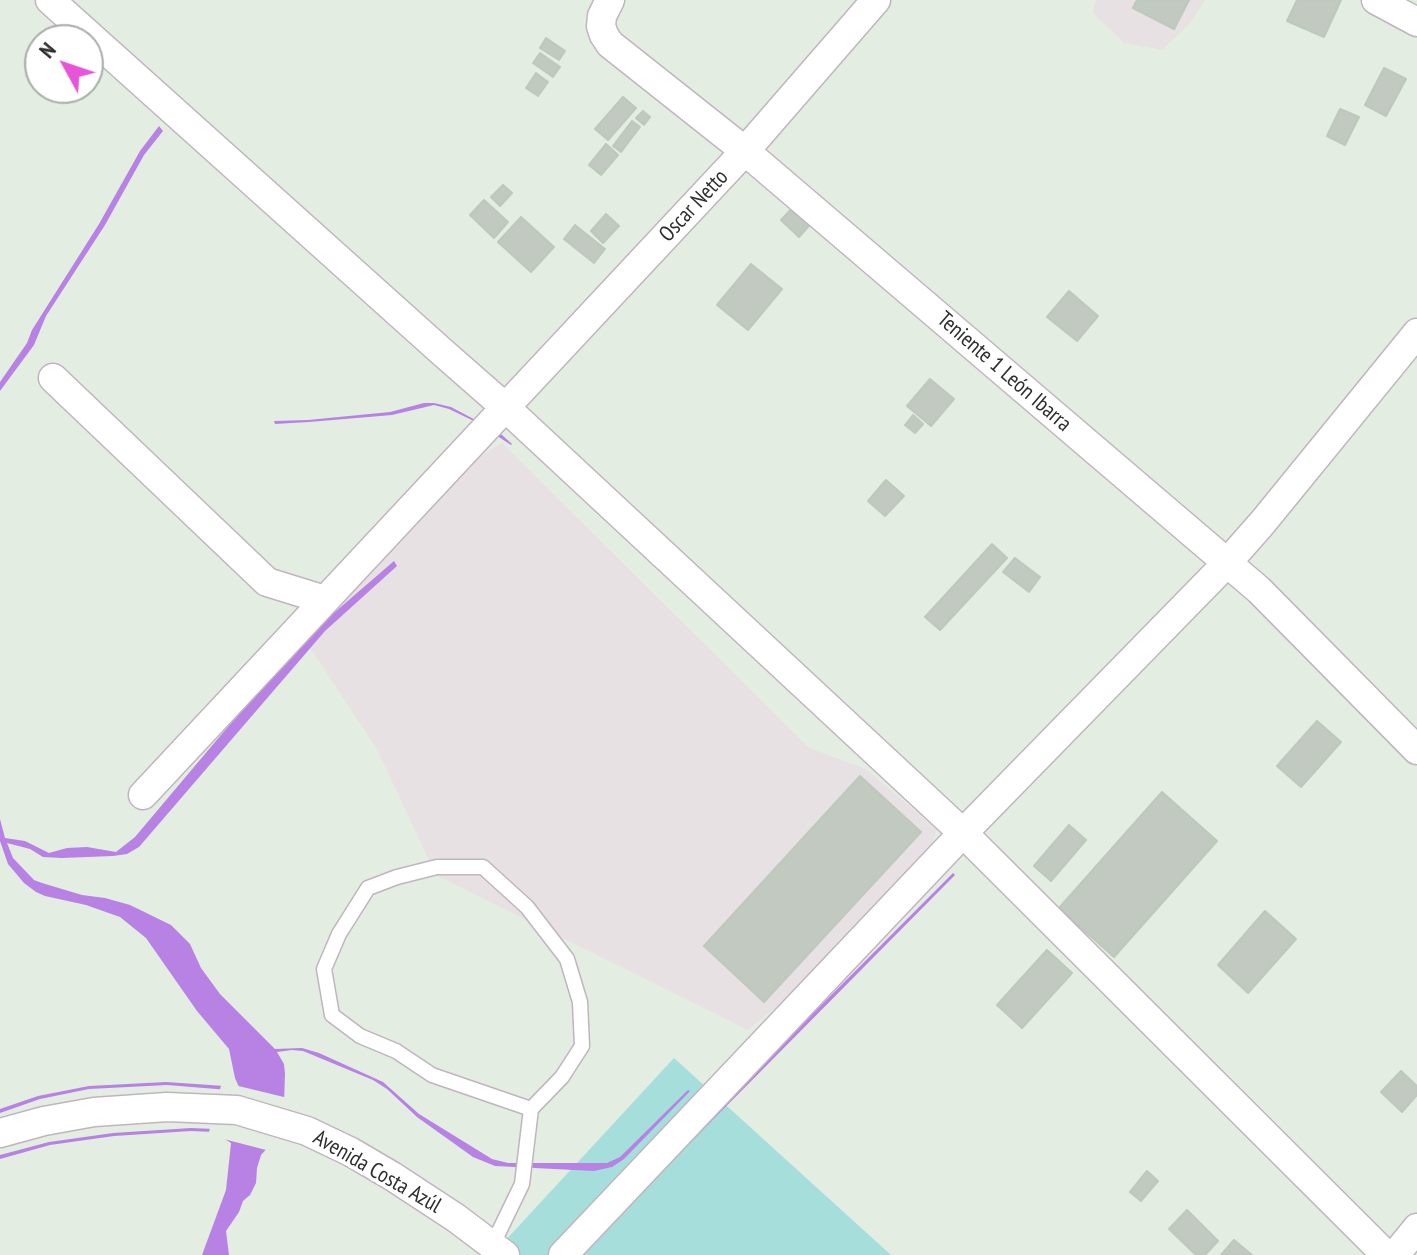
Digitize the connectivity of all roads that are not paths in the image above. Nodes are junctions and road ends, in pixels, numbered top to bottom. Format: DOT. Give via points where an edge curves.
graph roads {
  1 [pos="50,0"];
  2 [pos="610,0"];
  3 [pos="876,0"];
  4 [pos="1376,0"];
  5 [pos="1417,22"];
  6 [pos="745,151"];
  7 [pos="1417,333"];
  8 [pos="53,378"];
  9 [pos="506,408"];
  10 [pos="1227,563"];
  11 [pos="325,600"];
  12 [pos="1417,750"];
  13 [pos="143,795"];
  14 [pos="963,833"];
  15 [pos="531,1109"];
  16 [pos="0,1133"];
  17 [pos="1417,1228"];
  18 [pos="499,1250"];
  19 [pos="563,1255"];
  20 [pos="1386,1255"];
  21 [pos="1395,1255"];
  1 -- 9 [label="street"];
  2 -- 6 [label="street, Teniente 1 León Ibarra" via="601,26 610,44"];
  3 -- 6 [label="street, Oscar Netto"];
  4 -- 5 [label="street"];
  6 -- 9 [label="street, Oscar Netto"];
  6 -- 10 [label="street, Teniente 1 León Ibarra"];
  7 -- 10 [label="street"];
  8 -- 11 [label="street" via="267,582"];
  9 -- 11 [label="street, Oscar Netto"];
  9 -- 14 [label="street"];
  10 -- 12 [label="street, Teniente 1 León Ibarra"];
  10 -- 14 [label="street"];
  11 -- 13 [label="street, Oscar Netto"];
  14 -- 19 [label="street"];
  14 -- 20 [label="street"];
  15 -- 15 [label="lane" via="582,1046 580,1002 567,959 527,907 483,867 437,867 368,888 324,969 332,1015 432,1075"];
  15 -- 18 [label="lane" via="522,1184"];
  16 -- 18 [label="street, Avenida Costa Azúl" via="94,1112 237,1110 307,1131 351,1152"];
  17 -- 21 [label="street"];
}
